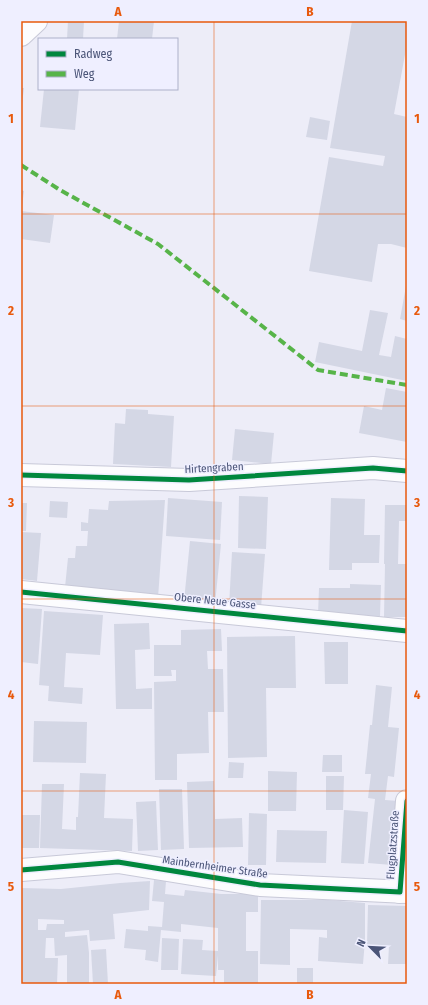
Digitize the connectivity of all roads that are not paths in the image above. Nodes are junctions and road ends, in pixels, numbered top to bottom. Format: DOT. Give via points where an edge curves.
graph roads {
  1 [pos="36,21"];
  2 [pos="21,35"];
  3 [pos="407,471"];
  4 [pos="21,475"];
  5 [pos="21,592"];
  6 [pos="407,631"];
  7 [pos="407,801"];
  8 [pos="21,870"];
  9 [pos="403,892"];
  1 -- 2 [label="street"];
  3 -- 4 [label="street, Hirtengraben" via="373,468 189,480"];
  5 -- 6 [label="street, Obere Neue Gasse"];
  7 -- 9 [label="street, Flugplatzstraße"];
  8 -- 9 [label="street, Mainbernheimer Straße" via="118,862 260,885"];
}
